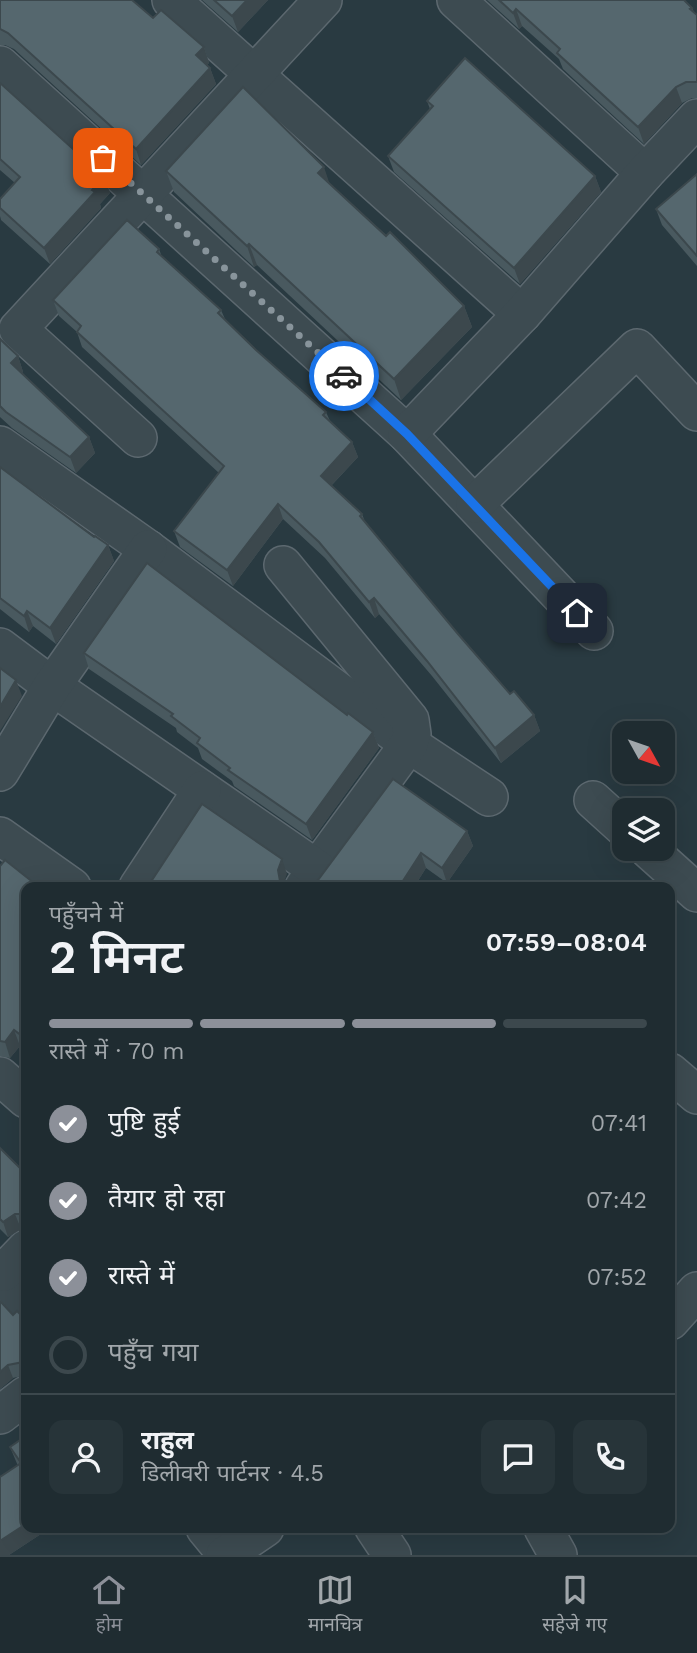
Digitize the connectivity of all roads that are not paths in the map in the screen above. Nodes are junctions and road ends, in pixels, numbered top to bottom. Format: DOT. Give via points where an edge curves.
graph roads {
  1 [pos="171,0"];
  2 [pos="323,0"];
  3 [pos="456,0"];
  4 [pos="0,65"];
  5 [pos="252,75"];
  6 [pos="697,118"];
  7 [pos="645,173"];
  8 [pos="144,195"];
  9 [pos="522,314"];
  10 [pos="697,412"];
  11 [pos="407,434"];
  12 [pos="138,438"];
  13 [pos="0,444"];
  14 [pos="475,504"];
  15 [pos="148,549"];
  16 [pos="283,565"];
  17 [pos="594,631"];
  18 [pos="0,647"];
  19 [pos="52,686"];
  20 [pos="409,744"];
  21 [pos="0,772"];
  22 [pos="202,790"];
  23 [pos="489,797"];
  24 [pos="593,800"];
  25 [pos="612,817"];
  26 [pos="0,836"];
  27 [pos="661,861"];
  28 [pos="310,878"];
  29 [pos="65,882"];
  30 [pos="141,882"];
  31 [pos="697,893"];
  32 [pos="0,1076"];
  33 [pos="675,1076"];
  34 [pos="21,1095"];
  35 [pos="697,1095"];
  36 [pos="10,1263"];
  37 [pos="21,1291"];
  38 [pos="21,1399"];
  39 [pos="0,1415"];
  40 [pos="209,1533"];
  41 [pos="258,1533"];
  42 [pos="377,1533"];
  43 [pos="546,1533"];
  44 [pos="226,1555"];
  45 [pos="391,1555"];
  46 [pos="558,1555"];
  1 -- 5 [label="street"];
  2 -- 5 [label="street"];
  3 -- 7 [label="street"];
  4 -- 8 [label="street"];
  5 -- 8 [label="street"];
  5 -- 9 [label="street"];
  6 -- 7 [label="street"];
  7 -- 9 [label="street"];
  8 -- 11 [label="street"];
  8 -- 12 [label="street" via="18,329"];
  9 -- 11 [label="street"];
  10 -- 14 [label="street" via="638,348"];
  11 -- 14 [label="street"];
  13 -- 15 [label="street"];
  14 -- 17 [label="street"];
  15 -- 19 [label="street"];
  15 -- 20 [label="street"];
  16 -- 20 [label="street" via="410,720"];
  18 -- 19 [label="street"];
  19 -- 21 [label="street"];
  19 -- 22 [label="street"];
  20 -- 23 [label="street"];
  20 -- 28 [label="street"];
  22 -- 28 [label="street"];
  22 -- 30 [label="street"];
  24 -- 25 [label="street"];
  26 -- 29 [label="street"];
  27 -- 31 [label="street"];
  32 -- 34 [label="street"];
  33 -- 35 [label="street"];
  36 -- 37 [label="street"];
  38 -- 39 [label="street"];
  40 -- 44 [label="street"];
  41 -- 44 [label="street"];
  42 -- 45 [label="street"];
  43 -- 46 [label="street"];
}
